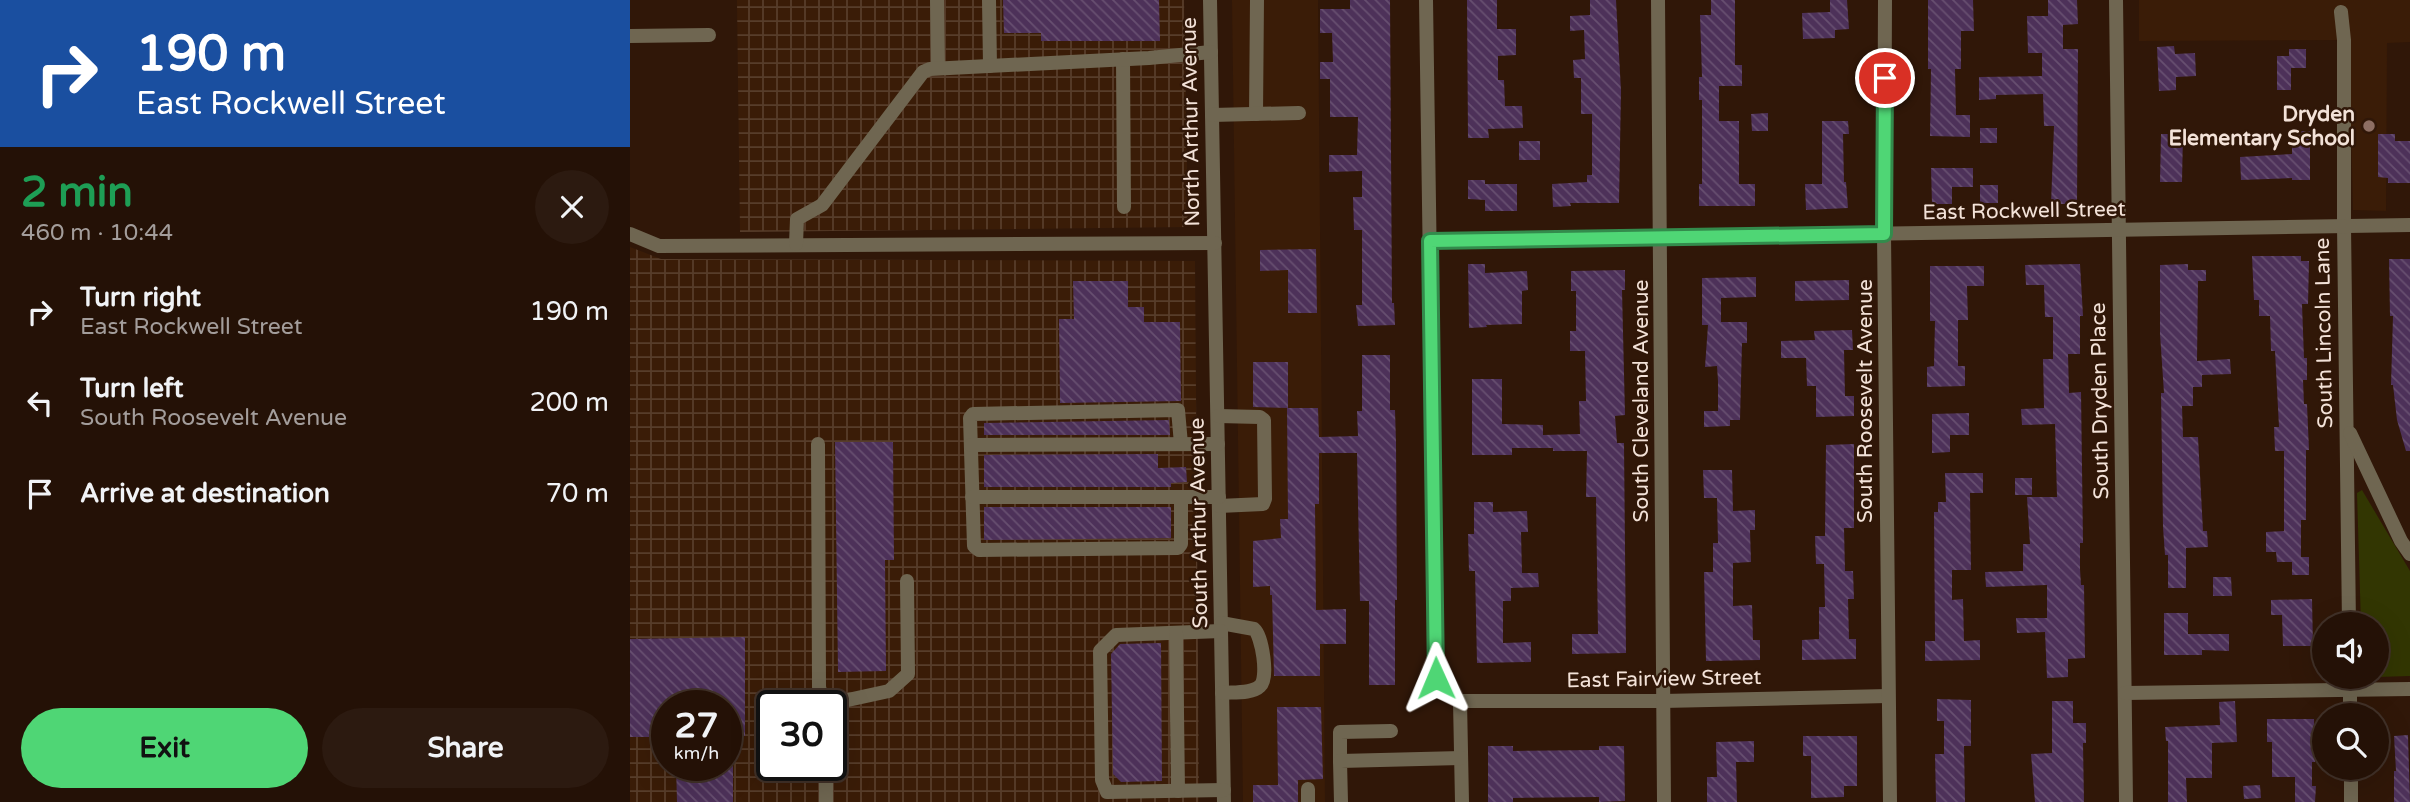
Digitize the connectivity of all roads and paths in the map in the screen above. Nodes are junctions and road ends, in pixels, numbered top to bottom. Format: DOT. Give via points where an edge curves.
graph roads {
  1 [pos="937,0"];
  2 [pos="989,0"];
  3 [pos="1210,0"];
  4 [pos="1257,0"];
  5 [pos="1426,0"];
  6 [pos="1658,0"];
  7 [pos="1885,0"];
  8 [pos="2116,0"];
  9 [pos="2341,12"];
  10 [pos="709,35"];
  11 [pos="630,36"];
  12 [pos="1211,52"];
  13 [pos="1123,59"];
  14 [pos="990,66"];
  15 [pos="938,68"];
  16 [pos="1299,113"];
  17 [pos="1256,114"];
  18 [pos="1212,115"];
  19 [pos="1124,207"];
  20 [pos="2410,225"];
  21 [pos="2344,226"];
  22 [pos="2119,231"];
  23 [pos="630,234"];
  24 [pos="1884,234"];
  25 [pos="1661,237"];
  26 [pos="1430,241"];
  27 [pos="1215,243"];
  28 [pos="796,244"];
  29 [pos="1218,416"];
  30 [pos="2346,425"];
  31 [pos="818,444"];
  32 [pos="1181,444"];
  33 [pos="1218,444"];
  34 [pos="971,445"];
  35 [pos="972,497"];
  36 [pos="1181,497"];
  37 [pos="1219,501"];
  38 [pos="2410,554"];
  39 [pos="907,581"];
  40 [pos="2349,612"];
  41 [pos="1221,627"];
  42 [pos="1176,633"];
  43 [pos="2312,685"];
  44 [pos="2389,687"];
  45 [pos="2410,689"];
  46 [pos="820,690"];
  47 [pos="2125,692"];
  48 [pos="1222,693"];
  49 [pos="1888,696"];
  50 [pos="847,700"];
  51 [pos="1460,701"];
  52 [pos="1663,701"];
  53 [pos="1391,731"];
  54 [pos="1461,758"];
  55 [pos="1340,761"];
  56 [pos="2351,780"];
  57 [pos="826,781"];
  58 [pos="1178,791"];
  59 [pos="1224,796"];
  60 [pos="826,802"];
  61 [pos="1341,802"];
  62 [pos="1462,802"];
  63 [pos="1664,802"];
  64 [pos="1890,802"];
  65 [pos="2126,802"];
  66 [pos="2351,802"];
  1 -- 15 [label="street"];
  2 -- 14 [label="street"];
  3 -- 12 [label="street, North Arthur Avenue"];
  4 -- 17 [label="street"];
  5 -- 26 [label="street"];
  6 -- 25 [label="street, South Cleveland Avenue"];
  7 -- 24 [label="street, South Roosevelt Avenue"];
  8 -- 22 [label="street, South Dryden Place"];
  9 -- 21 [label="street, South Lincoln Lane"];
  10 -- 11 [label="street"];
  12 -- 13 [label="street"];
  12 -- 18 [label="street, North Arthur Avenue"];
  13 -- 14 [label="street"];
  13 -- 19 [label="street"];
  14 -- 15 [label="street"];
  15 -- 28 [label="street" via="923,72 822,205 797,219"];
  16 -- 17 [label="street"];
  17 -- 18 [label="street"];
  18 -- 27 [label="street, North Arthur Avenue"];
  20 -- 21 [label="street, East Rockwell Street"];
  21 -- 22 [label="street, East Rockwell Street"];
  21 -- 30 [label="street, South Lincoln Lane"];
  22 -- 24 [label="street, East Rockwell Street"];
  22 -- 47 [label="street, South Dryden Place"];
  23 -- 28 [label="street" via="659,246"];
  24 -- 25 [label="street, East Rockwell Street"];
  24 -- 49 [label="street, South Roosevelt Avenue"];
  25 -- 26 [label="street, East Rockwell Street"];
  25 -- 52 [label="street, South Cleveland Avenue"];
  26 -- 51 [label="street, East Fairview Street" via="1436,678 1442,691"];
  27 -- 28 [label="street"];
  27 -- 29 [label="street, South Arthur Avenue"];
  29 -- 33 [label="street, South Arthur Avenue"];
  29 -- 37 [label="street" via="1264,420 1265,499 1263,504"];
  30 -- 38 [label="street"];
  30 -- 40 [label="street, South Lincoln Lane"];
  31 -- 46 [label="street"];
  32 -- 33 [label="street"];
  32 -- 34 [label="street"];
  32 -- 34 [label="street" via="1180,413 1171,410 973,414"];
  33 -- 37 [label="street, South Arthur Avenue"];
  34 -- 35 [label="street"];
  35 -- 36 [label="street"];
  35 -- 36 [label="street" via="974,546 979,550 1178,548"];
  36 -- 37 [label="street"];
  37 -- 41 [label="street, South Arthur Avenue"];
  39 -- 50 [label="street" via="908,674 889,691"];
  41 -- 42 [label="street"];
  41 -- 48 [label="street, South Arthur Avenue"];
  41 -- 48 [label="street" via="1258,632 1263,681 1249,691"];
  42 -- 58 [label="street"];
  42 -- 58 [label="street" via="1116,635 1100,651 1100,674 1102,780 1107,792"];
  43 -- 47 [label="street"];
  44 -- 45 [label="street"];
  47 -- 65 [label="street, South Dryden Place"];
  48 -- 59 [label="street, South Arthur Avenue"];
  49 -- 52 [label="street, East Fairview Street"];
  49 -- 64 [label="street, South Roosevelt Avenue"];
  51 -- 52 [label="street, East Fairview Street"];
  51 -- 54 [label="street"];
  52 -- 63 [label="street, South Cleveland Avenue"];
  53 -- 55 [label="street" via="1340,732"];
  54 -- 55 [label="street"];
  54 -- 62 [label="street"];
  55 -- 61 [label="street"];
  56 -- 66 [label="street"];
  57 -- 60 [label="street"];
  58 -- 59 [label="street"];
}
